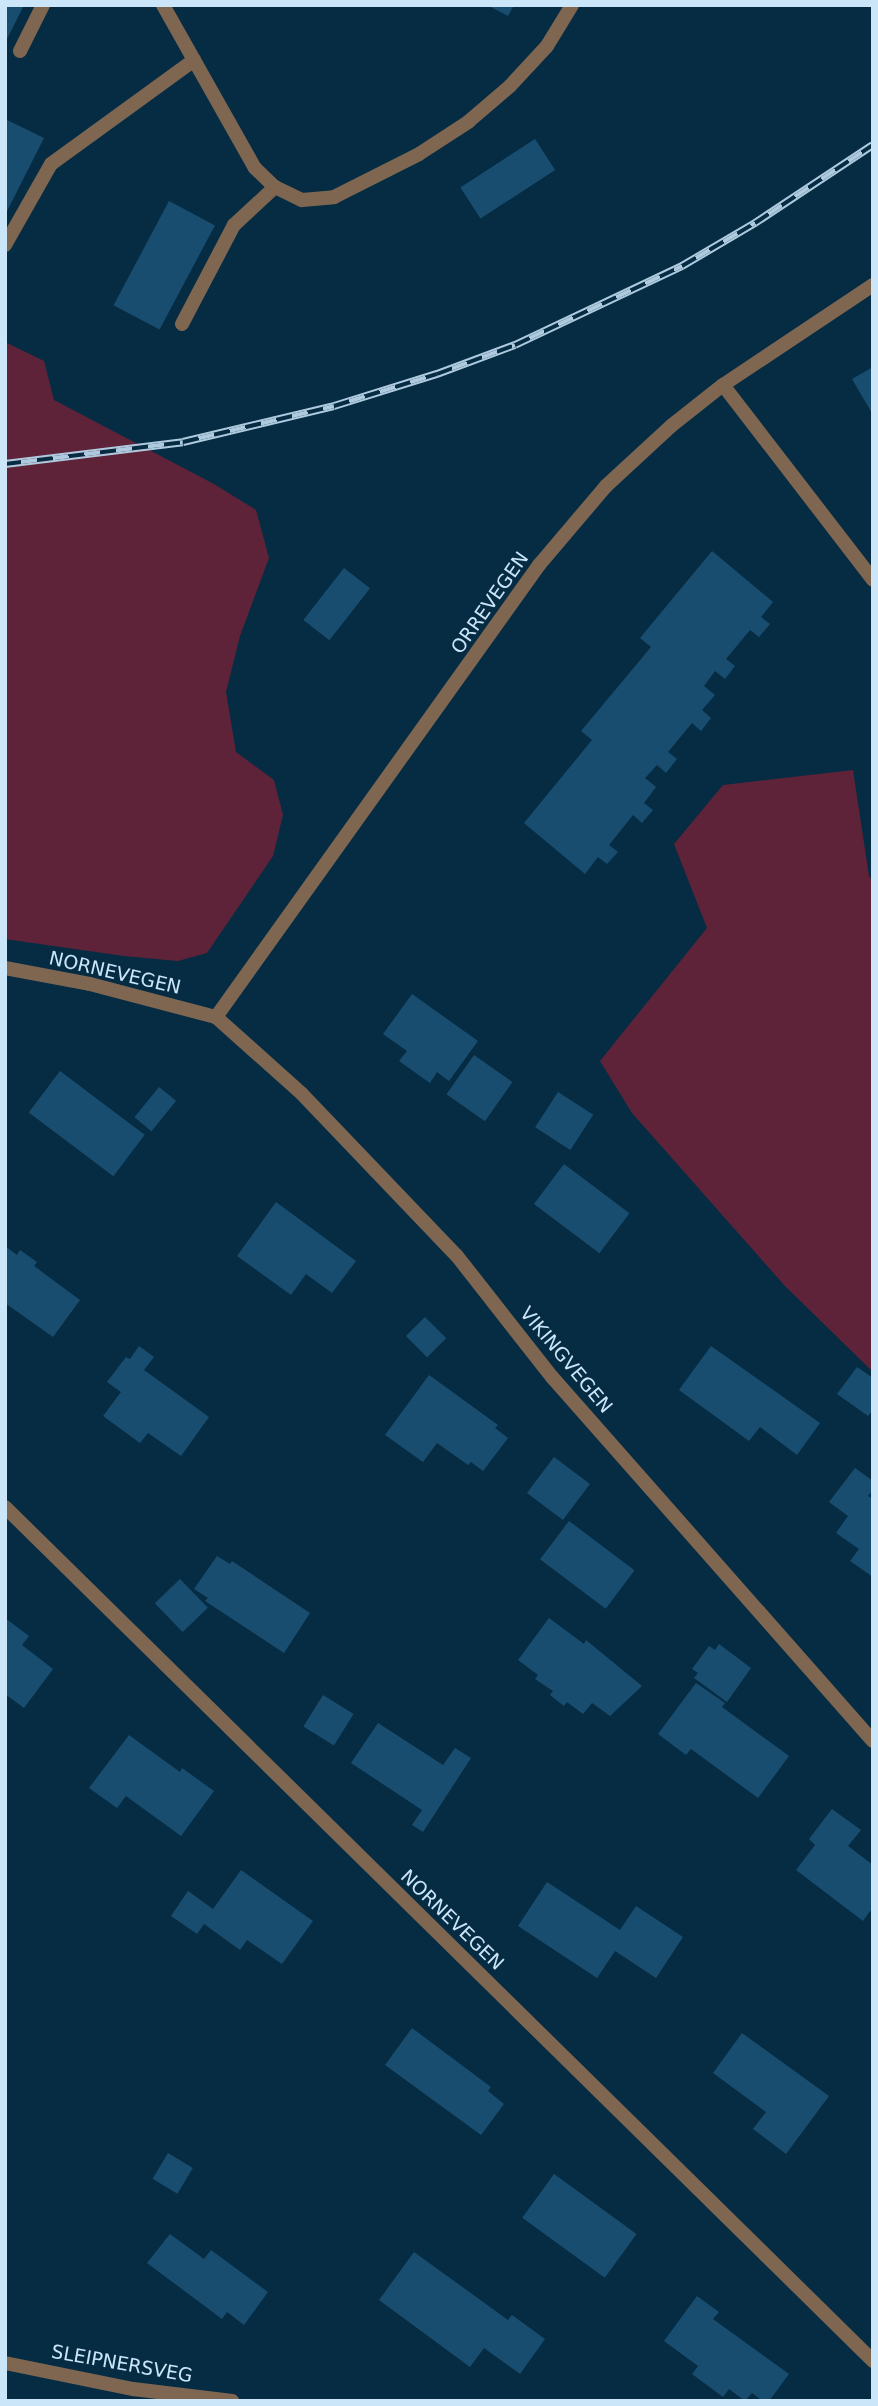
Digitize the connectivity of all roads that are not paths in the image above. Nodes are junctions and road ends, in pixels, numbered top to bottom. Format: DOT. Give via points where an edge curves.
graph roads {
  1 [pos="43,5"];
  2 [pos="163,5"];
  3 [pos="572,5"];
  4 [pos="20,51"];
  5 [pos="194,60"];
  6 [pos="275,187"];
  7 [pos="5,245"];
  8 [pos="873,285"];
  9 [pos="182,324"];
  10 [pos="723,385"];
  11 [pos="873,580"];
  12 [pos="5,968"];
  13 [pos="216,1017"];
  14 [pos="5,1507"];
  15 [pos="873,1741"];
  16 [pos="873,2361"];
  17 [pos="5,2363"];
  18 [pos="133,2395"];
  19 [pos="232,2401"];
  1 -- 4 [label="street"];
  2 -- 5 [label="street"];
  3 -- 6 [label="street" via="547,46 510,86 468,122 419,154 334,197 302,200"];
  5 -- 6 [label="street" via="255,168"];
  5 -- 7 [label="street" via="51,164"];
  6 -- 9 [label="street" via="234,225"];
  8 -- 10 [label="street, ORREVEGEN"];
  10 -- 11 [label="street"];
  10 -- 13 [label="street, ORREVEGEN" via="606,486 539,565"];
  12 -- 13 [label="street, NORNEVEGEN" via="90,984"];
  13 -- 15 [label="street, VIKINGVEGEN" via="302,1094 457,1256 552,1377"];
  14 -- 16 [label="street, NORNEVEGEN"];
  17 -- 18 [label="street, SLEIPNERSVEG"];
  18 -- 19 [label="street, SLEIPNERSVEG"];
}
